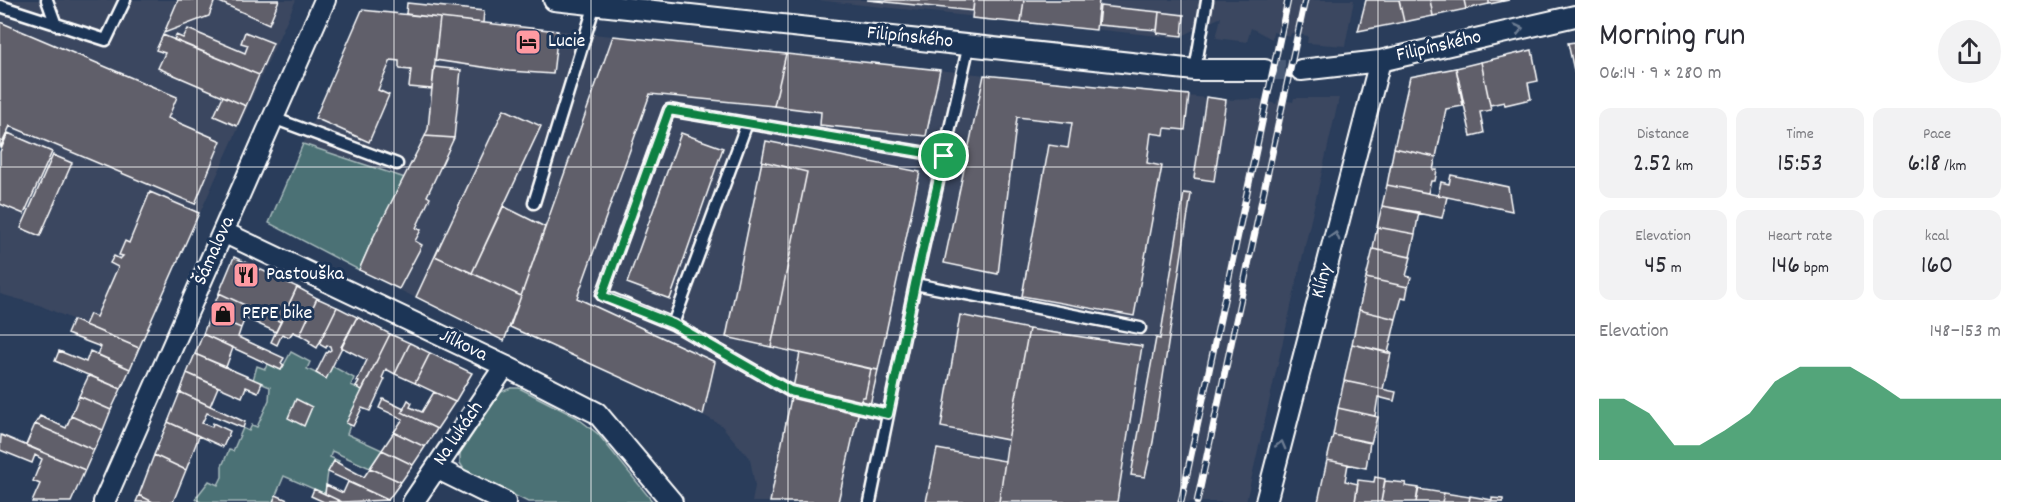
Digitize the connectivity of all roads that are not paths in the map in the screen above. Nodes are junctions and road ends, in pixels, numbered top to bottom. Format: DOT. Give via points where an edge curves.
graph roads {
  1 [pos="47,0"];
  2 [pos="125,0"];
  3 [pos="325,0"];
  4 [pos="554,0"];
  5 [pos="1208,0"];
  6 [pos="595,4"];
  7 [pos="0,6"];
  8 [pos="1575,16"];
  9 [pos="56,25"];
  10 [pos="969,44"];
  11 [pos="1380,61"];
  12 [pos="1196,70"];
  13 [pos="1265,70"];
  14 [pos="1301,70"];
  15 [pos="273,118"];
  16 [pos="747,123"];
  17 [pos="944,156"];
  18 [pos="397,164"];
  19 [pos="534,203"];
  20 [pos="223,231"];
  21 [pos="915,284"];
  22 [pos="673,324"];
  23 [pos="1140,328"];
  24 [pos="505,366"];
  25 [pos="888,414"];
  26 [pos="436,468"];
  27 [pos="104,502"];
  28 [pos="412,502"];
  29 [pos="505,502"];
  30 [pos="672,502"];
  31 [pos="870,502"];
  32 [pos="1266,502"];
  1 -- 9 [label="lane"];
  2 -- 9 [label="lane" via="106,40"];
  3 -- 15 [label="street, Šámalova"];
  4 -- 6 [label="street, Filipínského"];
  5 -- 12 [label="lane"];
  6 -- 10 [label="street, Filipínského"];
  6 -- 19 [label="lane"];
  7 -- 9 [label="lane"];
  11 -- 8 [label="street, Filipínského, one-way"];
  10 -- 12 [label="street, Filipínského"];
  10 -- 17 [label="lane"];
  11 -- 14 [label="street, Filipínského"];
  32 -- 11 [label="street, Klíny, one-way"];
  12 -- 13 [label="street, Filipínského"];
  15 -- 18 [label="lane"];
  15 -- 20 [label="street, Šámalova"];
  16 -- 17 [label="lane"];
  16 -- 22 [label="lane"];
  16 -- 22 [label="lane" via="669,110 602,296"];
  17 -- 21 [label="lane"];
  20 -- 24 [label="street, Jílkova"];
  20 -- 27 [label="street, Šámalova"];
  21 -- 23 [label="lane"];
  21 -- 25 [label="lane"];
  22 -- 25 [label="lane" via="790,391"];
  24 -- 26 [label="street, Na lukách"];
  24 -- 30 [label="street, Jílkova" via="597,414"];
  25 -- 31 [label="lane"];
  26 -- 28 [label="street, Na lukách"];
  26 -- 29 [label="street"];
}
